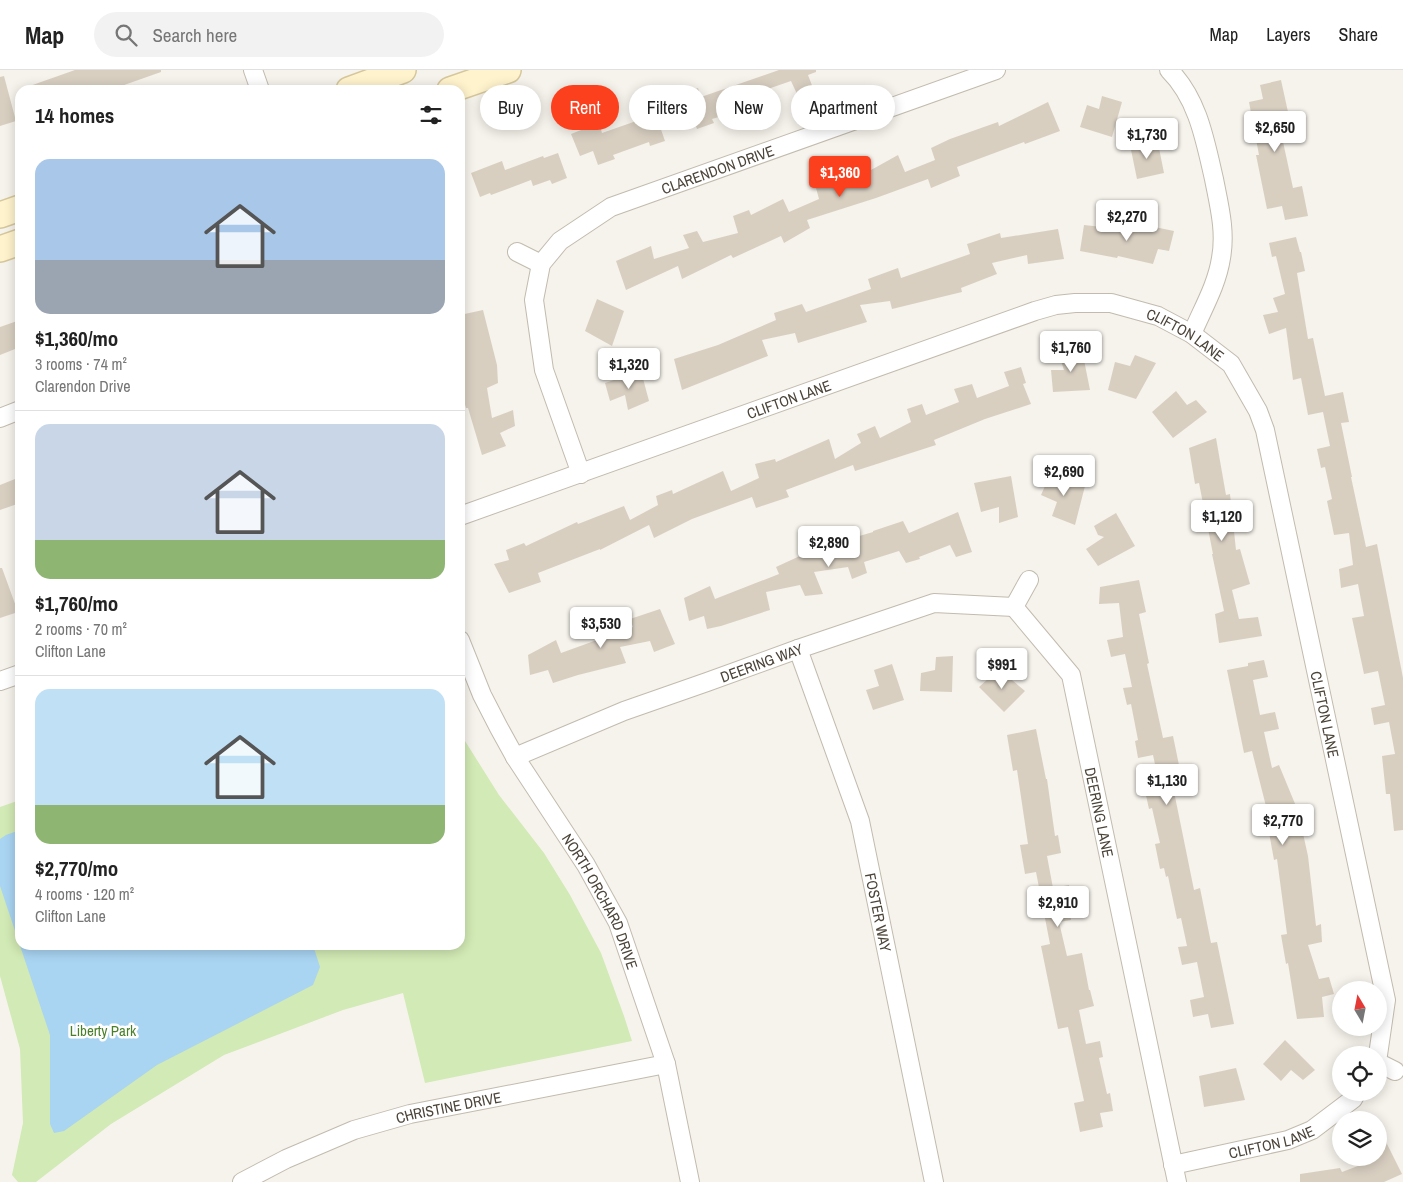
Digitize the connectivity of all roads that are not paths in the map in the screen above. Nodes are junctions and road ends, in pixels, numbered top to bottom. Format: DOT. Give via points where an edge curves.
graph roads {
  1 [pos="253,70"];
  2 [pos="403,70"];
  3 [pos="508,70"];
  4 [pos="996,70"];
  5 [pos="1169,70"];
  6 [pos="258,85"];
  7 [pos="362,85"];
  8 [pos="464,85"];
  9 [pos="15,210"];
  10 [pos="0,215"];
  11 [pos="15,244"];
  12 [pos="0,249"];
  13 [pos="517,252"];
  14 [pos="541,264"];
  15 [pos="1192,334"];
  16 [pos="15,412"];
  17 [pos="0,418"];
  18 [pos="581,474"];
  19 [pos="465,514"];
  20 [pos="1029,580"];
  21 [pos="1014,607"];
  22 [pos="798,649"];
  23 [pos="465,652"];
  24 [pos="15,676"];
  25 [pos="0,681"];
  26 [pos="515,757"];
  27 [pos="1379,1046"];
  28 [pos="666,1064"];
  29 [pos="1387,1067"];
  30 [pos="1395,1071"];
  31 [pos="1350,1101"];
  32 [pos="1175,1174"];
  33 [pos="242,1182"];
  34 [pos="690,1182"];
  35 [pos="934,1182"];
  1 -- 6 [label="street"];
  2 -- 7 [label="main road"];
  3 -- 8 [label="main road"];
  4 -- 14 [label="street, CLARENDON DRIVE" via="611,207 560,241"];
  5 -- 15 [label="street" via="1184,88 1202,127 1222,221 1221,259"];
  9 -- 10 [label="main road"];
  11 -- 12 [label="main road"];
  13 -- 14 [label="street"];
  14 -- 18 [label="street, CLARENDON DRIVE" via="534,300 544,370"];
  15 -- 18 [label="street, CLIFTON LANE" via="1158,316 1111,303 1056,306"];
  15 -- 27 [label="street, CLIFTON LANE" via="1231,364 1265,430 1386,1000"];
  16 -- 17 [label="street"];
  18 -- 19 [label="street, CLIFTON LANE"];
  20 -- 21 [label="street"];
  21 -- 22 [label="street, DEERING WAY" via="934,603"];
  21 -- 32 [label="street, DEERING LANE" via="1071,675"];
  22 -- 26 [label="street, DEERING WAY" via="624,711"];
  22 -- 35 [label="street, FOSTER WAY" via="860,820"];
  23 -- 26 [label="street, NORTH ORCHARD DRIVE" via="482,695"];
  24 -- 25 [label="street"];
  26 -- 28 [label="street, NORTH ORCHARD DRIVE" via="586,865 618,923"];
  28 -- 33 [label="street, CHRISTINE DRIVE" via="410,1114 354,1130"];
  28 -- 34 [label="street, NORTH ORCHARD DRIVE"];
  29 -- 30 [label="street"];
  31 -- 32 [label="street, CLIFTON LANE" via="1312,1130 1288,1140"];
}
